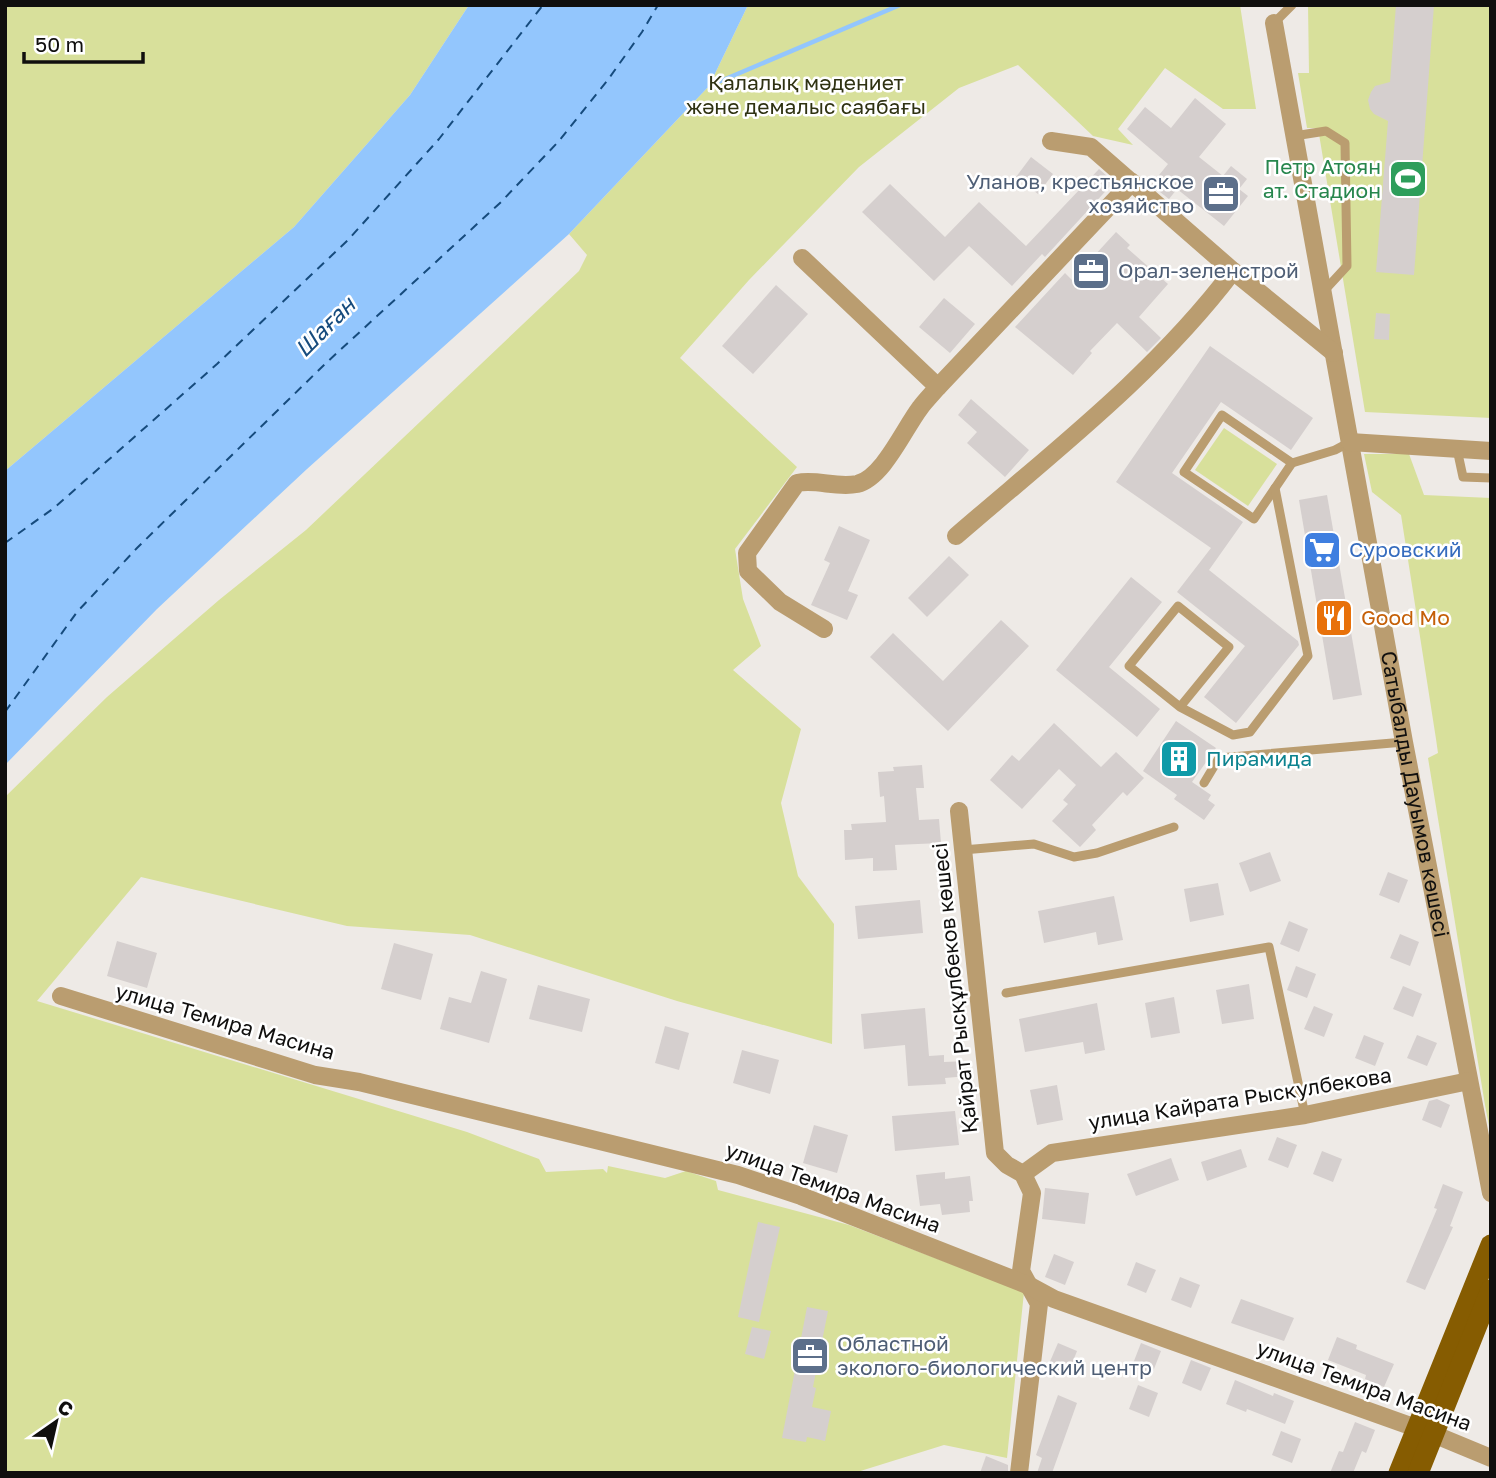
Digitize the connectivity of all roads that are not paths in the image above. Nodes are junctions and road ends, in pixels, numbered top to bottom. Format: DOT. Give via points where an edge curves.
graph roads {
  1 [pos="1292,5"];
  2 [pos="1274,23"];
  3 [pos="1294,136"];
  4 [pos="1051,141"];
  5 [pos="1132,182"];
  6 [pos="802,258"];
  7 [pos="1233,271"];
  8 [pos="1323,293"];
  9 [pos="1334,353"];
  10 [pos="938,387"];
  11 [pos="1350,442"];
  12 [pos="1457,449"];
  13 [pos="1491,451"];
  14 [pos="1292,463"];
  15 [pos="1491,478"];
  16 [pos="1275,488"];
  17 [pos="956,536"];
  18 [pos="824,629"];
  19 [pos="1180,707"];
  20 [pos="1404,742"];
  21 [pos="1204,783"];
  22 [pos="959,811"];
  23 [pos="1174,827"];
  24 [pos="962,850"];
  25 [pos="1006,993"];
  26 [pos="61,996"];
  27 [pos="1469,1081"];
  28 [pos="1305,1115"];
  29 [pos="1023,1174"];
  30 [pos="1491,1193"];
  31 [pos="1491,1245"];
  32 [pos="1030,1286"];
  33 [pos="1491,1290"];
  34 [pos="1425,1431"];
  35 [pos="1491,1458"];
  36 [pos="1019,1473"];
  37 [pos="1399,1473"];
  38 [pos="1418,1473"];
  1 -- 2 [label="lane"];
  2 -- 3 [label="street, Сатыбалды Дауымов көшесі"];
  3 -- 8 [label="street, Сатыбалды Дауымов көшесі"];
  3 -- 8 [label="lane" via="1325,131 1345,143 1347,266"];
  4 -- 5 [label="street" via="1091,147"];
  5 -- 7 [label="street"];
  5 -- 10 [label="street"];
  6 -- 10 [label="street"];
  7 -- 9 [label="street"];
  7 -- 17 [label="street" via="1150,367"];
  8 -- 9 [label="street, Сатыбалды Дауымов көшесі"];
  9 -- 11 [label="street, Сатыбалды Дауымов көшесі"];
  10 -- 18 [label="street" via="878,470 861,483 844,486 811,480 797,483 747,553 748,571 780,602"];
  11 -- 12 [label="street"];
  11 -- 14 [label="lane"];
  11 -- 20 [label="street, Сатыбалды Дауымов көшесі"];
  12 -- 13 [label="street"];
  12 -- 15 [label="lane" via="1463,477"];
  14 -- 16 [label="lane"];
  14 -- 16 [label="lane" via="1222,415 1184,472 1254,519"];
  16 -- 19 [label="lane" via="1308,656 1250,732 1233,735"];
  19 -- 19 [label="lane" via="1129,666 1178,606 1229,647"];
  20 -- 21 [label="lane" via="1219,758"];
  20 -- 27 [label="street, Сатыбалды Дауымов көшесі"];
  22 -- 24 [label="street, Қайрат Рысқұлбеков көшесі"];
  23 -- 24 [label="lane" via="1074,857 1034,844"];
  24 -- 29 [label="street, Қайрат Рысқұлбеков көшесі" via="995,1153"];
  25 -- 28 [label="lane" via="1269,947"];
  26 -- 32 [label="street, улица Темира Масина" via="315,1075 738,1175"];
  27 -- 28 [label="street, улица Кайрата Рыскулбекова"];
  27 -- 30 [label="street, Сатыбалды Дауымов көшесі"];
  28 -- 29 [label="street, улица Кайрата Рыскулбекова" via="1052,1153"];
  29 -- 32 [label="street" via="1032,1193 1021,1271"];
  31 -- 34 [label="main road"];
  32 -- 34 [label="street, улица Темира Масина" via="1054,1299"];
  32 -- 36 [label="street" via="1039,1304"];
  33 -- 34 [label="main road"];
  34 -- 35 [label="street, улица Темира Масина"];
  34 -- 37 [label="main road"];
  34 -- 38 [label="main road"];
}
